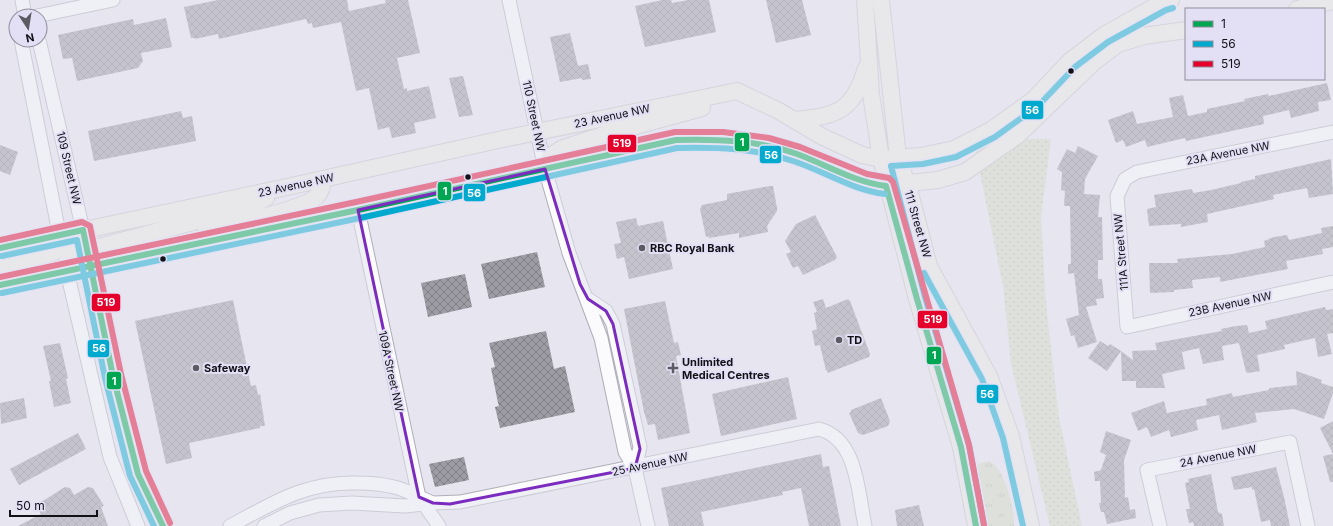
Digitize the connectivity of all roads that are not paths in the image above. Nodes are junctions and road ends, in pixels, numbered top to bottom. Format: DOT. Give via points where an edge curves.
graph roads {
  1 [pos="112,0"];
  2 [pos="510,0"];
  3 [pos="865,0"];
  4 [pos="881,0"];
  5 [pos="1171,0"];
  6 [pos="1333,1"];
  7 [pos="1301,8"];
  8 [pos="48,14"];
  9 [pos="1185,30"];
  10 [pos="23,48"];
  11 [pos="41,48"];
  12 [pos="869,60"];
  13 [pos="727,93"];
  14 [pos="794,120"];
  15 [pos="538,132"];
  16 [pos="1333,132"];
  17 [pos="898,157"];
  18 [pos="880,158"];
  19 [pos="545,169"];
  20 [pos="1125,179"];
  21 [pos="322,180"];
  22 [pos="906,184"];
  23 [pos="886,186"];
  24 [pos="287,188"];
  25 [pos="358,210"];
  26 [pos="83,230"];
  27 [pos="61,242"];
  28 [pos="0,248"];
  29 [pos="171,248"];
  30 [pos="89,257"];
  31 [pos="0,268"];
  32 [pos="66,270"];
  33 [pos="1333,282"];
  34 [pos="0,285"];
  35 [pos="1127,327"];
  36 [pos="635,468"];
  37 [pos="426,501"];
  38 [pos="138,526"];
  39 [pos="163,526"];
  40 [pos="230,526"];
  41 [pos="264,526"];
  42 [pos="439,526"];
  43 [pos="648,526"];
  44 [pos="865,526"];
  45 [pos="976,526"];
  46 [pos="1031,526"];
  47 [pos="1160,526"];
  48 [pos="1308,526"];
  1 -- 8 [label="street"];
  2 -- 15 [label="street, 110 Street NW"];
  3 -- 12 [label="main road, 111 Street NW"];
  4 -- 17 [label="main road, 111 Street NW"];
  5 -- 17 [label="main road, 23 Avenue NW" via="1104,35 1070,60 1033,100 991,130 954,149 921,156"];
  6 -- 7 [label="main road"];
  9 -- 22 [label="main road" via="1144,36 1118,44 1095,60 1018,135 965,172 938,180"];
  10 -- 27 [label="street, 109 Street NW"];
  11 -- 26 [label="street, 109 Street NW"];
  12 -- 14 [label="main road" via="862,84 855,96 840,111 822,118"];
  12 -- 18 [label="main road, 111 Street NW"];
  13 -- 14 [label="main road, 23 Avenue NW" via="737,91"];
  13 -- 15 [label="main road, 23 Avenue NW"];
  13 -- 19 [label="main road" via="721,103 606,134 559,150 550,156"];
  14 -- 18 [label="main road, 23 Avenue NW" via="821,136 862,154"];
  15 -- 19 [label="street, 110 Street NW"];
  15 -- 21 [label="main road, 23 Avenue NW"];
  16 -- 20 [label="street, 23A Avenue NW" via="1137,172"];
  17 -- 18 [label="main road, 23 Avenue NW"];
  17 -- 22 [label="main road, 111 Street NW"];
  18 -- 23 [label="main road, 111 Street NW"];
  19 -- 23 [label="main road" via="676,140 730,139 796,154 879,186"];
  19 -- 25 [label="main road"];
  19 -- 36 [label="street, 110 Street NW" via="568,253 601,338 625,452"];
  20 -- 35 [label="street, 111A Street NW" via="1117,196"];
  21 -- 24 [label="main road, 23 Avenue NW"];
  21 -- 29 [label="main road" via="323,185 318,196 304,205 188,236"];
  22 -- 23 [label="main road"];
  22 -- 46 [label="main road, 111 Street NW" via="929,266 992,384 1011,436"];
  23 -- 45 [label="main road, 111 Street NW" via="961,447"];
  24 -- 26 [label="main road, 23 Avenue NW"];
  24 -- 30 [label="main road" via="246,208"];
  25 -- 29 [label="main road"];
  25 -- 37 [label="street, 109A Street NW"];
  26 -- 27 [label="main road"];
  26 -- 30 [label="street, 109 Street NW"];
  27 -- 28 [label="main road"];
  27 -- 31 [label="main road" via="52,253"];
  27 -- 32 [label="street, 109 Street NW"];
  29 -- 30 [label="main road"];
  30 -- 32 [label="main road" via="71,258"];
  30 -- 39 [label="street, 109 Street NW" via="113,376 138,474"];
  32 -- 34 [label="main road"];
  32 -- 38 [label="street, 109 Street NW" via="110,457"];
  33 -- 35 [label="street, 23B Avenue NW"];
  36 -- 37 [label="street, 25 Avenue NW" via="460,502"];
  36 -- 43 [label="street, 110 Street NW"];
  36 -- 44 [label="street, 25 Avenue NW" via="819,429 827,431 842,444 851,462"];
  37 -- 40 [label="street, 25 Avenue NW" via="394,487 332,484 304,489 286,496"];
  37 -- 41 [label="street, 25 Avenue NW" via="406,506 352,503 318,505 290,513"];
  37 -- 42 [label="street, 109A Street NW"];
  47 -- 48 [label="street, 24 Avenue NW" via="1147,470 1290,442"];
}
